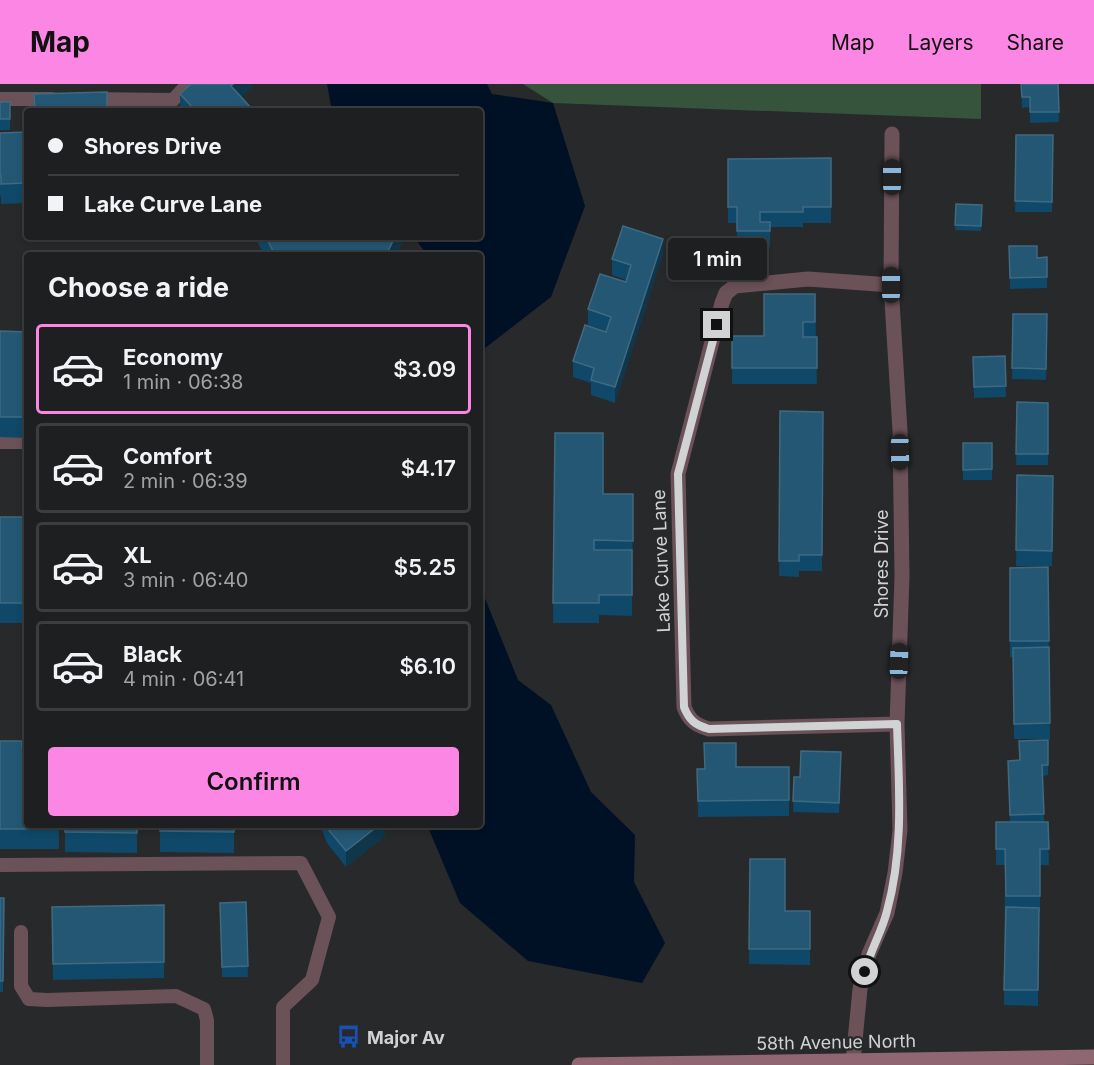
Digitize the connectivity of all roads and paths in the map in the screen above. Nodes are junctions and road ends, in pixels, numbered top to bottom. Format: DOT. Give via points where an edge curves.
graph roads {
  1 [pos="188,84"];
  2 [pos="0,99"];
  3 [pos="892,134"];
  4 [pos="891,285"];
  5 [pos="0,442"];
  6 [pos="24,442"];
  7 [pos="897,724"];
  8 [pos="0,865"];
  9 [pos="21,933"];
  10 [pos="1094,1057"];
  11 [pos="853,1061"];
  12 [pos="207,1065"];
  13 [pos="283,1065"];
  14 [pos="579,1065"];
  1 -- 2 [label="lane" via="173,100"];
  3 -- 4 [label="street, Shores Drive"];
  4 -- 7 [label="street, Shores Drive" via="900,431 902,565"];
  4 -- 7 [label="street, Lake Curve Lane" via="808,279 735,286 726,292 678,474 684,707 689,718 709,729"];
  5 -- 6 [label="lane"];
  7 -- 11 [label="street, Shores Drive" via="900,830 896,873 887,913 869,954 860,989"];
  8 -- 13 [label="lane" via="302,862 329,917 312,980 283,1006"];
  9 -- 12 [label="lane" via="21,986 29,999 176,996 204,1009"];
  10 -- 11 [label="main road, 58th Avenue North"];
  11 -- 14 [label="main road, 58th Avenue North"];
}
